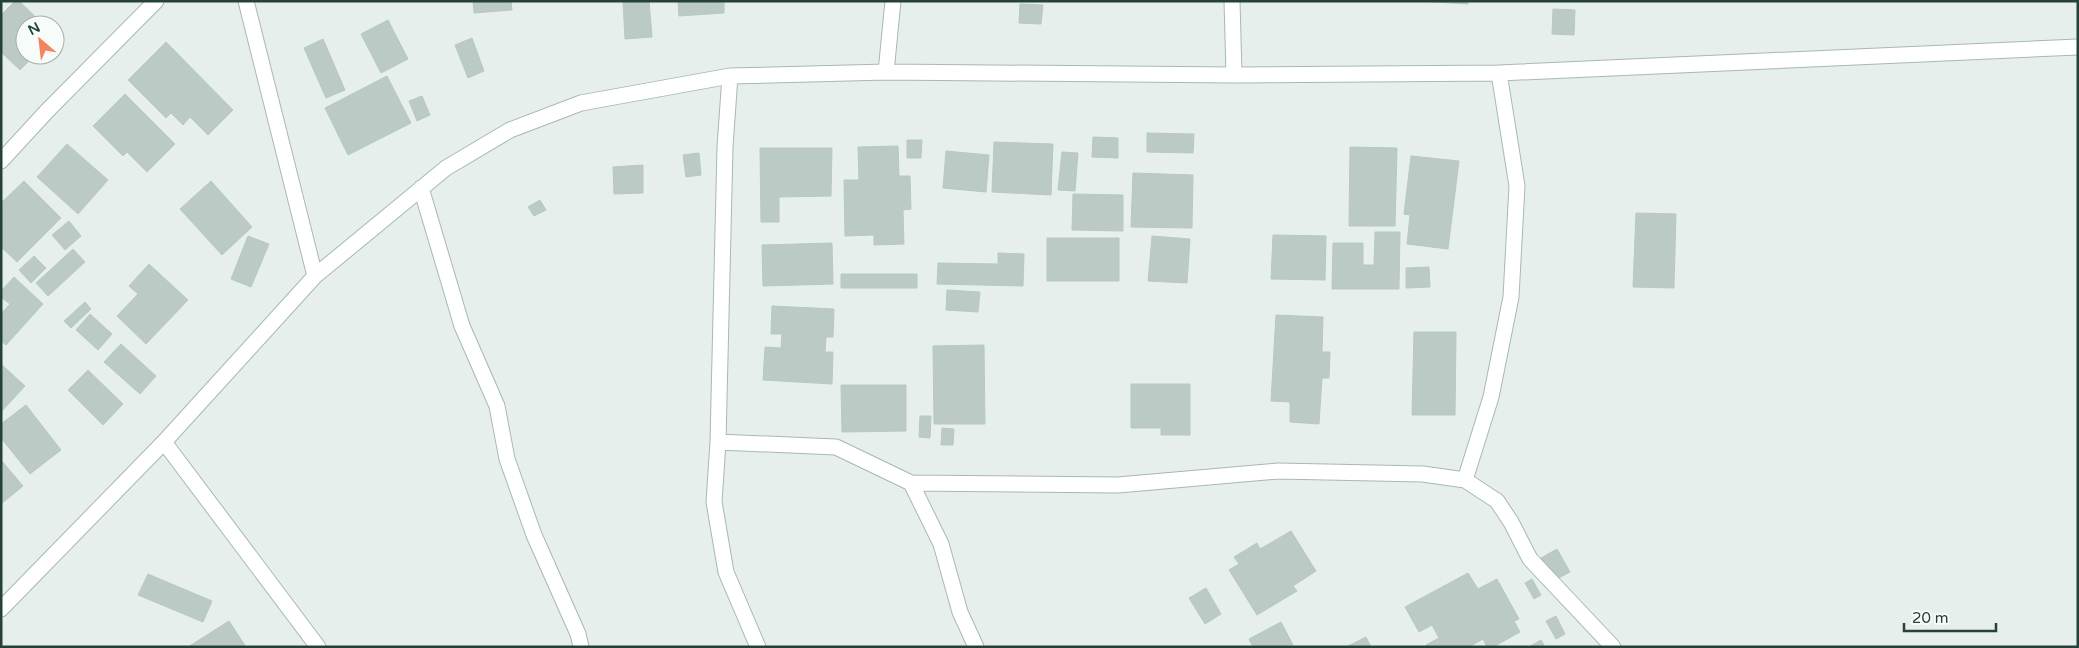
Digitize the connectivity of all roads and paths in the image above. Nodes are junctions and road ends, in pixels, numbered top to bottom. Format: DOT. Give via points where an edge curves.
graph roads {
  1 [pos="156,1"];
  2 [pos="246,1"];
  3 [pos="893,1"];
  4 [pos="1232,1"];
  5 [pos="2078,47"];
  6 [pos="886,72"];
  7 [pos="1499,73"];
  8 [pos="1234,75"];
  9 [pos="730,76"];
  10 [pos="1,161"];
  11 [pos="421,188"];
  12 [pos="315,276"];
  13 [pos="164,442"];
  14 [pos="718,442"];
  15 [pos="1465,480"];
  16 [pos="911,483"];
  17 [pos="1,609"];
  18 [pos="318,647"];
  19 [pos="581,647"];
  20 [pos="758,647"];
  21 [pos="976,647"];
  22 [pos="1613,647"];
  1 -- 10 [label="street"];
  2 -- 12 [label="street"];
  3 -- 6 [label="street"];
  4 -- 8 [label="street"];
  5 -- 7 [label="street"];
  6 -- 8 [label="street"];
  6 -- 9 [label="street"];
  7 -- 8 [label="street"];
  7 -- 15 [label="street" via="1517,186 1511,297 1491,397"];
  9 -- 11 [label="street" via="581,103 510,130 446,168"];
  9 -- 14 [label="street" via="725,147"];
  11 -- 12 [label="street"];
  11 -- 19 [label="street" via="462,326 497,406 508,458 531,526"];
  12 -- 13 [label="street"];
  13 -- 17 [label="street"];
  13 -- 18 [label="street"];
  14 -- 16 [label="street" via="836,447"];
  14 -- 20 [label="street" via="714,502 726,572"];
  15 -- 16 [label="street" via="1422,474 1278,471 1118,485"];
  15 -- 22 [label="street" via="1497,501 1530,559"];
  16 -- 21 [label="street" via="941,544 960,612"];
}
